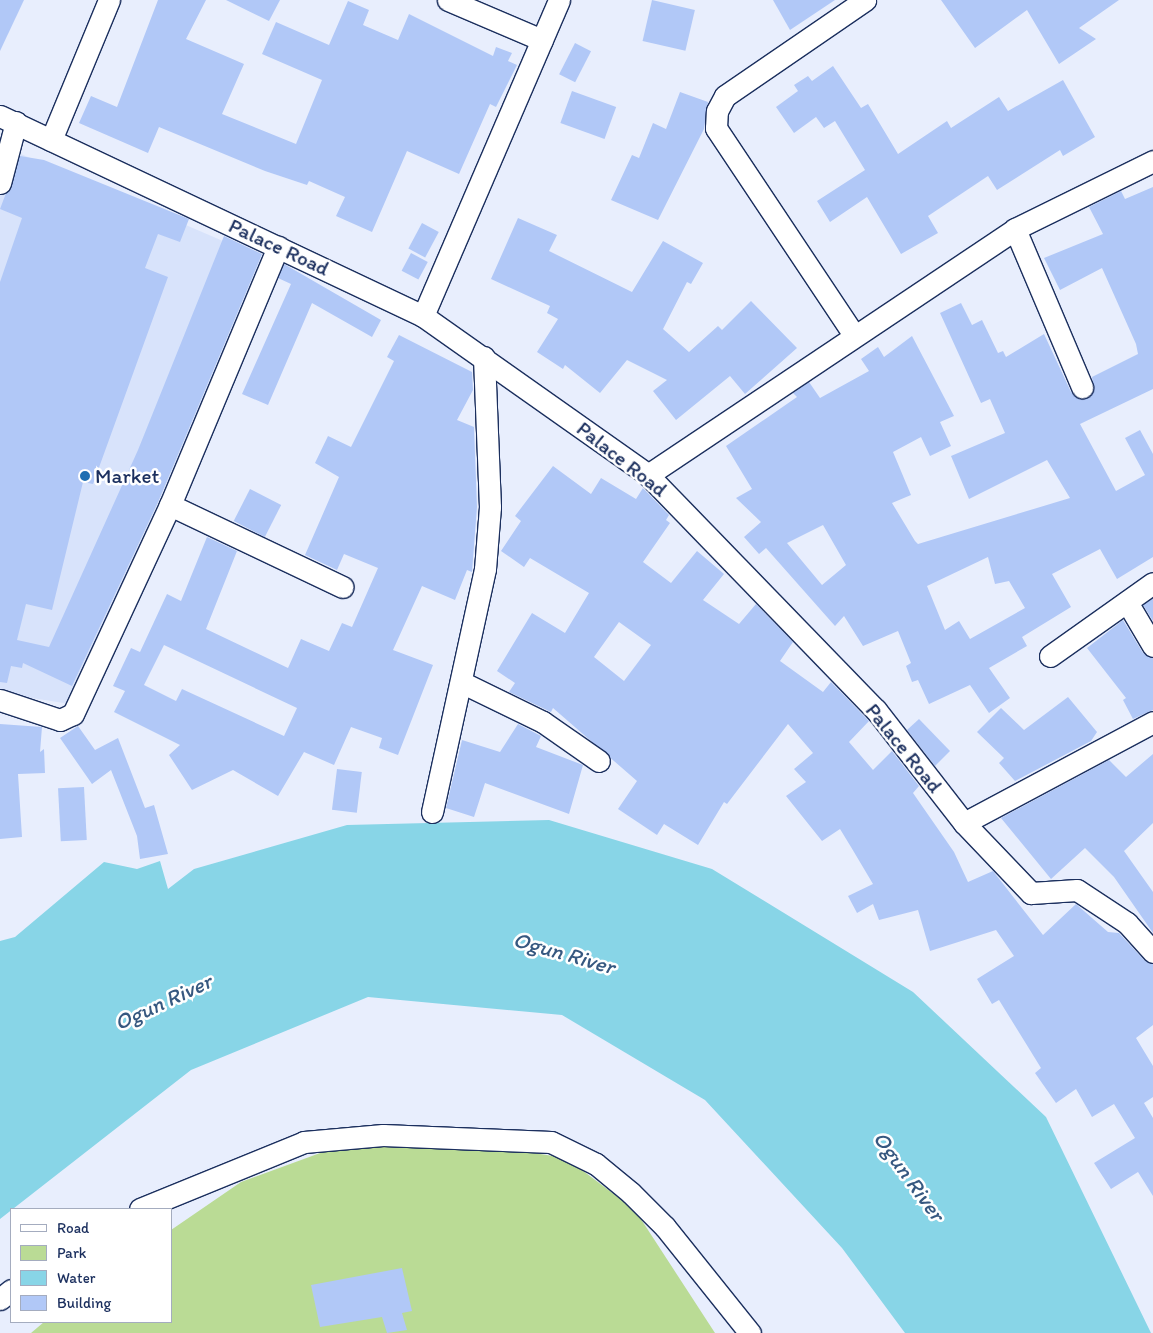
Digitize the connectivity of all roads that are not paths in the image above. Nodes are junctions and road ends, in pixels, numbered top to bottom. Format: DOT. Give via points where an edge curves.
graph roads {
  1 [pos="109,0"];
  2 [pos="448,0"];
  3 [pos="560,0"];
  4 [pos="865,0"];
  5 [pos="542,40"];
  6 [pos="8,119"];
  7 [pos="51,140"];
  8 [pos="1153,161"];
  9 [pos="0,184"];
  10 [pos="1015,229"];
  11 [pos="278,247"];
  12 [pos="423,316"];
  13 [pos="854,335"];
  14 [pos="484,357"];
  15 [pos="1082,387"];
  16 [pos="648,475"];
  17 [pos="170,505"];
  18 [pos="1153,583"];
  19 [pos="343,587"];
  20 [pos="1127,602"];
  21 [pos="1153,646"];
  22 [pos="1050,656"];
  23 [pos="461,682"];
  24 [pos="0,700"];
  25 [pos="1153,722"];
  26 [pos="599,761"];
  27 [pos="432,812"];
  28 [pos="964,823"];
  29 [pos="1153,952"];
  30 [pos="142,1208"];
  31 [pos="10,1291"];
  32 [pos="0,1299"];
  33 [pos="750,1333"];
  1 -- 7 [label="street"];
  2 -- 5 [label="street"];
  3 -- 5 [label="street"];
  4 -- 13 [label="street" via="725,96 717,111 716,128"];
  5 -- 12 [label="street"];
  6 -- 7 [label="street, Palace Road"];
  6 -- 9 [label="street"];
  7 -- 11 [label="street, Palace Road"];
  8 -- 10 [label="street"];
  10 -- 13 [label="street"];
  10 -- 15 [label="street"];
  11 -- 12 [label="street, Palace Road"];
  11 -- 17 [label="street"];
  12 -- 14 [label="street, Palace Road"];
  13 -- 16 [label="street"];
  14 -- 16 [label="street, Palace Road"];
  14 -- 23 [label="street" via="490,516 485,569"];
  16 -- 28 [label="street, Palace Road" via="876,710"];
  17 -- 19 [label="street"];
  17 -- 24 [label="street" via="73,714 60,720"];
  18 -- 20 [label="street"];
  20 -- 21 [label="street"];
  20 -- 22 [label="street"];
  23 -- 26 [label="street" via="543,722"];
  23 -- 27 [label="street"];
  25 -- 28 [label="street"];
  28 -- 29 [label="street, Palace Road" via="1030,893 1077,890 1127,923"];
  30 -- 33 [label="street" via="304,1142 383,1134 544,1140 596,1164 631,1193 665,1227"];
  31 -- 32 [label="street"];
}
